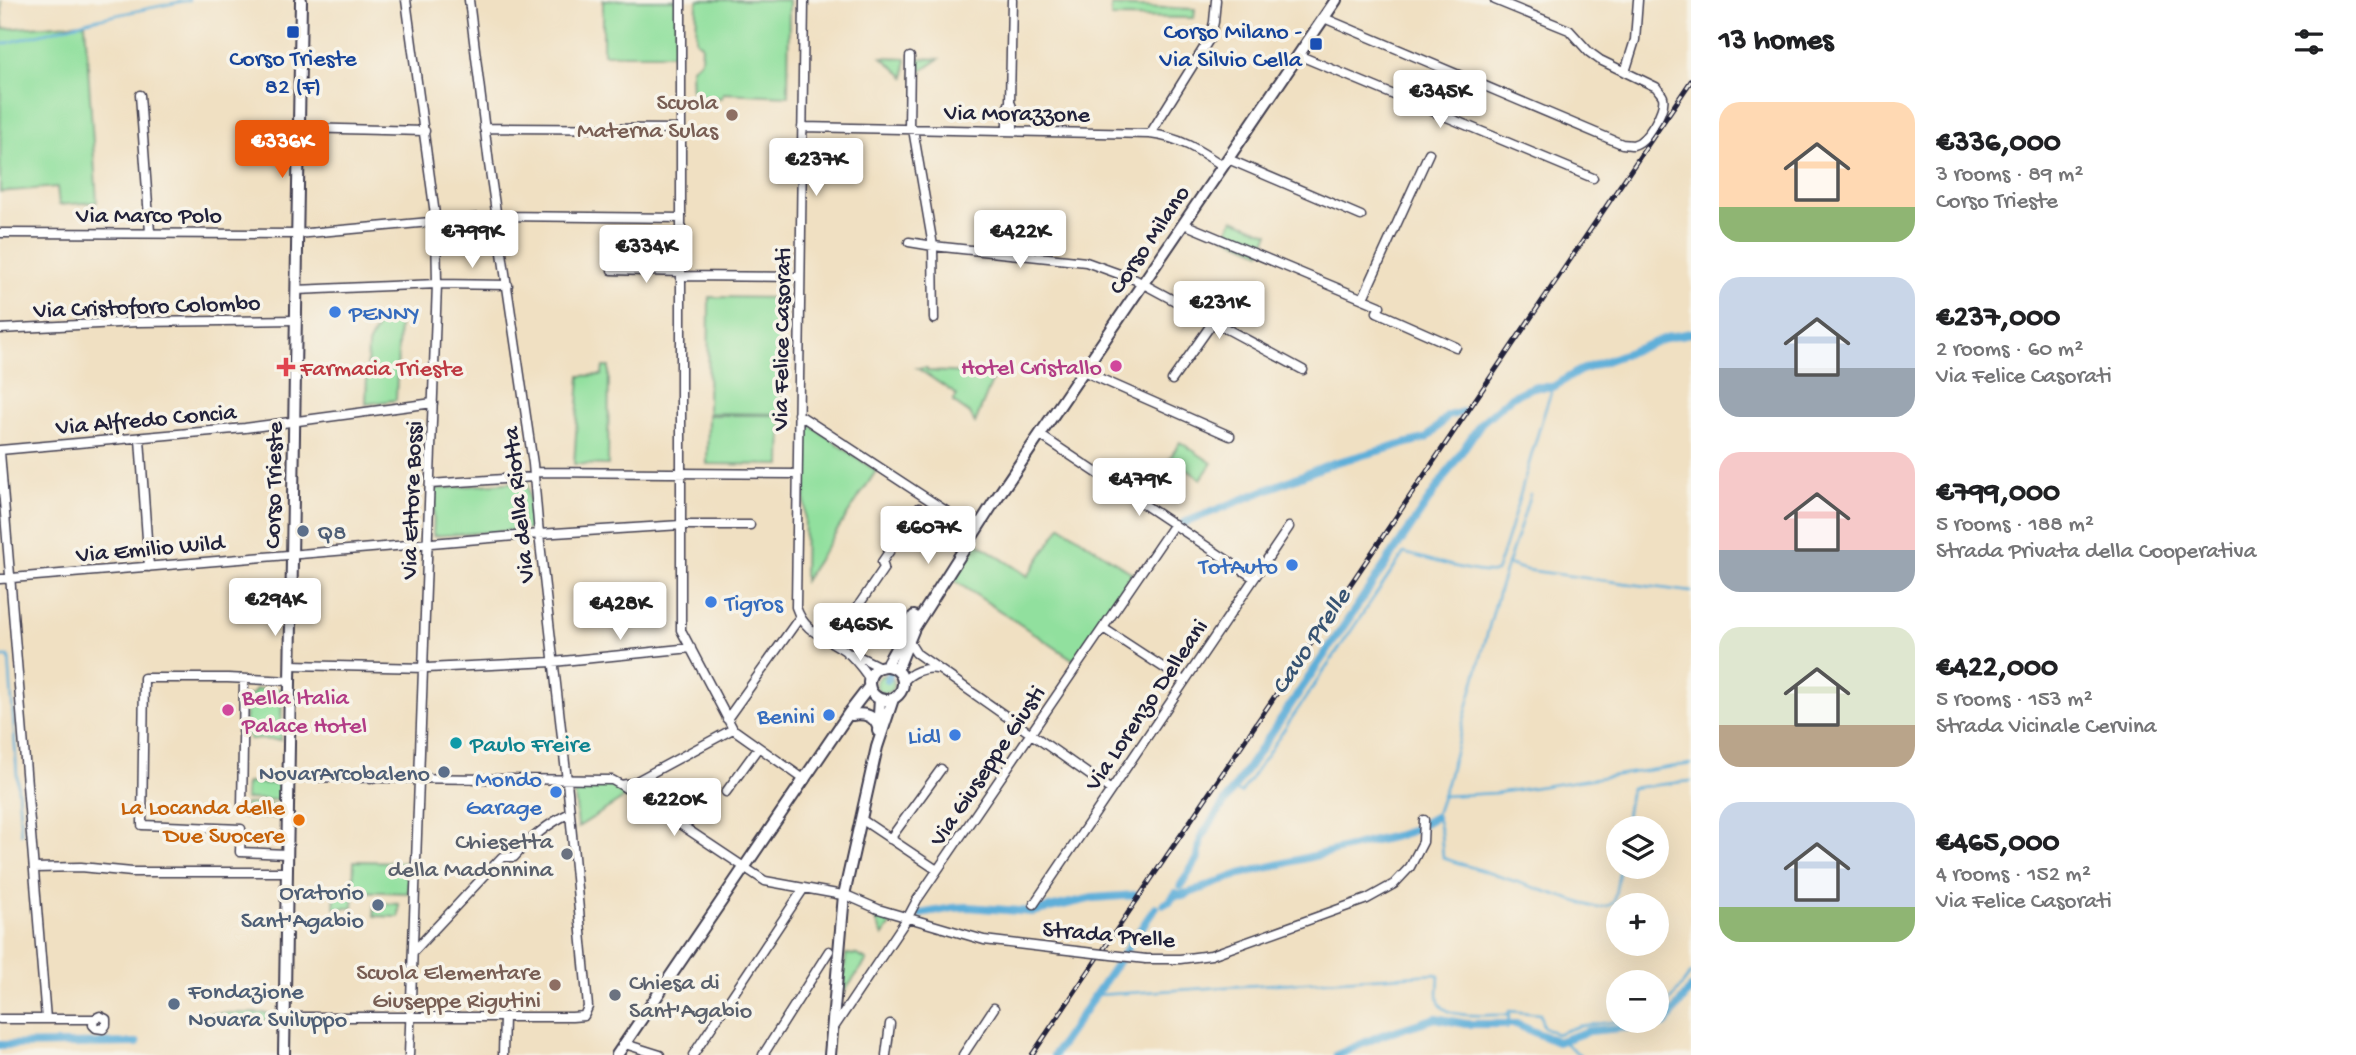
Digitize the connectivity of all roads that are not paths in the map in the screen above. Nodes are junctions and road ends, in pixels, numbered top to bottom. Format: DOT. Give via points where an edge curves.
graph roads {
  1 [pos="301,0"];
  2 [pos="406,0"];
  3 [pos="469,0"];
  4 [pos="681,0"];
  5 [pos="804,0"];
  6 [pos="1012,0"];
  7 [pos="1216,0"];
  8 [pos="1336,0"];
  9 [pos="1495,0"];
  10 [pos="1638,0"];
  11 [pos="1324,18"];
  12 [pos="1298,55"];
  13 [pos="910,57"];
  14 [pos="1625,72"];
  15 [pos="140,96"];
  16 [pos="802,127"];
  17 [pos="299,128"];
  18 [pos="484,128"];
  19 [pos="681,129"];
  20 [pos="911,129"];
  21 [pos="425,131"];
  22 [pos="1010,131"];
  23 [pos="1150,134"];
  24 [pos="1429,153"];
  25 [pos="1226,162"];
  26 [pos="1593,178"];
  27 [pos="497,216"];
  28 [pos="1361,216"];
  29 [pos="681,218"];
  30 [pos="436,222"];
  31 [pos="1184,224"];
  32 [pos="150,232"];
  33 [pos="0,233"];
  34 [pos="297,234"];
  35 [pos="909,242"];
  36 [pos="933,246"];
  37 [pos="612,270"];
  38 [pos="681,274"];
  39 [pos="800,277"];
  40 [pos="437,284"];
  41 [pos="1143,284"];
  42 [pos="508,285"];
  43 [pos="296,290"];
  44 [pos="1363,299"];
  45 [pos="934,319"];
  46 [pos="296,320"];
  47 [pos="1213,322"];
  48 [pos="0,329"];
  49 [pos="1456,347"];
  50 [pos="1303,369"];
  51 [pos="1083,371"];
  52 [pos="1172,380"];
  53 [pos="433,403"];
  54 [pos="798,414"];
  55 [pos="294,422"];
  56 [pos="1040,435"];
  57 [pos="1230,436"];
  58 [pos="140,439"];
  59 [pos="0,451"];
  60 [pos="681,474"];
  61 [pos="797,474"];
  62 [pos="534,475"];
  63 [pos="430,484"];
  64 [pos="994,502"];
  65 [pos="919,508"];
  66 [pos="1174,524"];
  67 [pos="681,525"];
  68 [pos="750,526"];
  69 [pos="1289,527"];
  70 [pos="972,528"];
  71 [pos="539,534"];
  72 [pos="428,545"];
  73 [pos="292,555"];
  74 [pos="149,567"];
  75 [pos="11,578"];
  76 [pos="1254,578"];
  77 [pos="0,579"];
  78 [pos="800,617"];
  79 [pos="914,628"];
  80 [pos="1103,628"];
  81 [pos="909,642"];
  82 [pos="833,643"];
  83 [pos="691,648"];
  84 [pos="847,653"];
  85 [pos="898,654"];
  86 [pos="553,662"];
  87 [pos="290,665"];
  88 [pos="883,666"];
  89 [pos="422,667"];
  90 [pos="938,669"];
  91 [pos="900,674"];
  92 [pos="244,680"];
  93 [pos="290,681"];
  94 [pos="1184,681"];
  95 [pos="869,683"];
  96 [pos="881,705"];
  97 [pos="852,715"];
  98 [pos="727,719"];
  99 [pos="841,727"];
  100 [pos="878,727"];
  101 [pos="733,729"];
  102 [pos="1031,734"];
  103 [pos="877,747"];
  104 [pos="758,748"];
  105 [pos="941,769"];
  106 [pos="289,777"];
  107 [pos="419,779"];
  108 [pos="805,780"];
  109 [pos="568,781"];
  110 [pos="621,785"];
  111 [pos="1111,790"];
  112 [pos="726,792"];
  113 [pos="242,809"];
  114 [pos="570,813"];
  115 [pos="861,819"];
  116 [pos="1424,822"];
  117 [pos="890,839"];
  118 [pos="287,854"];
  119 [pos="34,868"];
  120 [pos="745,869"];
  121 [pos="937,870"];
  122 [pos="287,872"];
  123 [pos="804,888"];
  124 [pos="844,895"];
  125 [pos="1034,904"];
  126 [pos="908,917"];
  127 [pos="829,951"];
  128 [pos="413,952"];
  129 [pos="995,1008"];
  130 [pos="285,1017"];
  131 [pos="411,1017"];
  132 [pos="503,1017"];
  133 [pos="0,1019"];
  134 [pos="46,1019"];
  135 [pos="94,1019"];
  136 [pos="890,1024"];
  137 [pos="832,1030"];
  138 [pos="625,1044"];
  139 [pos="284,1055"];
  140 [pos="410,1055"];
  141 [pos="503,1055"];
  142 [pos="617,1055"];
  143 [pos="660,1055"];
  144 [pos="693,1055"];
  145 [pos="763,1055"];
  146 [pos="830,1055"];
  147 [pos="886,1055"];
  148 [pos="963,1055"];
  1 -- 17 [label="main road, Corso Trieste"];
  2 -- 21 [label="street, Via Ettore Bossi"];
  3 -- 18 [label="street, Via della Riotta"];
  4 -- 19 [label="street"];
  5 -- 16 [label="street, Via Felice Casorati"];
  6 -- 22 [label="street"];
  7 -- 23 [label="street" via="1210,38"];
  8 -- 11 [label="main road, Corso Milano"];
  9 -- 14 [label="street" via="1569,30 1589,52"];
  10 -- 14 [label="street" via="1635,40"];
  11 -- 12 [label="main road, Corso Milano"];
  11 -- 14 [label="street" via="1632,145 1642,142 1654,126 1663,106 1662,95"];
  12 -- 25 [label="main road, Corso Milano"];
  12 -- 26 [label="street"];
  13 -- 20 [label="street"];
  15 -- 32 [label="street"];
  16 -- 20 [label="street, Via Morazzone"];
  16 -- 39 [label="street, Via Felice Casorati"];
  17 -- 21 [label="street"];
  17 -- 34 [label="main road, Corso Trieste"];
  18 -- 19 [label="street"];
  18 -- 27 [label="street, Via della Riotta"];
  19 -- 29 [label="street"];
  20 -- 22 [label="street, Via Morazzone"];
  20 -- 36 [label="street"];
  21 -- 30 [label="street, Via Ettore Bossi"];
  22 -- 23 [label="street, Via Morazzone"];
  23 -- 25 [label="street, Via Morazzone" via="1182,140"];
  24 -- 44 [label="street"];
  25 -- 28 [label="street, Via Morazzone"];
  25 -- 31 [label="main road, Corso Milano"];
  27 -- 29 [label="street, Via Marco Polo"];
  27 -- 30 [label="street, Via Marco Polo"];
  27 -- 42 [label="street, Via della Riotta"];
  29 -- 38 [label="street"];
  30 -- 34 [label="street, Via Marco Polo"];
  30 -- 40 [label="street, Via Ettore Bossi"];
  31 -- 41 [label="main road, Corso Milano"];
  31 -- 44 [label="street"];
  32 -- 33 [label="street, Via Marco Polo"];
  32 -- 34 [label="street, Via Marco Polo"];
  34 -- 43 [label="main road, Corso Trieste"];
  35 -- 36 [label="street"];
  36 -- 41 [label="street" via="1086,262"];
  36 -- 45 [label="street"];
  37 -- 38 [label="street"];
  38 -- 39 [label="street"];
  38 -- 60 [label="street"];
  39 -- 54 [label="street, Via Felice Casorati"];
  40 -- 42 [label="street"];
  40 -- 43 [label="street"];
  40 -- 53 [label="street, Via Ettore Bossi"];
  41 -- 47 [label="street"];
  41 -- 51 [label="main road, Corso Milano"];
  42 -- 62 [label="street, Via della Riotta"];
  43 -- 46 [label="main road, Corso Trieste"];
  44 -- 49 [label="street" via="1380,306 1377,312"];
  46 -- 48 [label="street, Via Cristoforo Colombo"];
  46 -- 55 [label="main road, Corso Trieste"];
  47 -- 50 [label="street"];
  47 -- 52 [label="street"];
  51 -- 56 [label="main road, Corso Milano"];
  51 -- 57 [label="street"];
  53 -- 55 [label="street, Via Alfredo Concia"];
  53 -- 63 [label="street, Via Ettore Bossi"];
  54 -- 61 [label="street, Via Felice Casorati"];
  54 -- 70 [label="street"];
  55 -- 58 [label="street, Via Alfredo Concia"];
  55 -- 73 [label="main road, Corso Trieste"];
  56 -- 64 [label="main road, Corso Milano"];
  56 -- 66 [label="street"];
  58 -- 59 [label="street, Via Alfredo Concia"];
  58 -- 74 [label="street"];
  59 -- 75 [label="street"];
  60 -- 61 [label="street"];
  60 -- 62 [label="street"];
  60 -- 67 [label="street"];
  61 -- 78 [label="street, Via Felice Casorati" via="796,607"];
  62 -- 63 [label="street"];
  62 -- 71 [label="street, Via della Riotta"];
  63 -- 72 [label="street, Via Ettore Bossi"];
  64 -- 70 [label="main road, Corso Milano"];
  64 -- 79 [label="main road, Corso Milano"];
  65 -- 82 [label="street"];
  66 -- 76 [label="street"];
  66 -- 80 [label="street, Via Giuseppe Giusti"];
  67 -- 68 [label="street, Via Emilio Wild"];
  67 -- 71 [label="street, Via Emilio Wild"];
  67 -- 83 [label="street" via="681,630"];
  69 -- 76 [label="street, Via Lorenzo Delleani"];
  70 -- 79 [label="main road"];
  70 -- 85 [label="main road, Corso Milano" via="907,626"];
  71 -- 72 [label="street, Via Emilio Wild"];
  71 -- 86 [label="street, Via della Riotta"];
  72 -- 73 [label="street, Via Emilio Wild"];
  72 -- 89 [label="street, Via Ettore Bossi"];
  73 -- 74 [label="street, Via Emilio Wild"];
  73 -- 87 [label="main road, Corso Trieste"];
  74 -- 75 [label="street, Via Emilio Wild"];
  75 -- 77 [label="street, Via Emilio Wild"];
  75 -- 119 [label="street"];
  76 -- 94 [label="street, Via Lorenzo Delleani"];
  78 -- 82 [label="street" via="803,625"];
  78 -- 98 [label="street"];
  79 -- 81 [label="main road, Corso Milano"];
  80 -- 94 [label="street"];
  80 -- 102 [label="street, Via Giuseppe Giusti"];
  81 -- 85 [label="main road, Corso Milano"];
  81 -- 90 [label="street"];
  82 -- 84 [label="street"];
  83 -- 86 [label="street"];
  83 -- 98 [label="street"];
  84 -- 88 [label="street"];
  84 -- 95 [label="street" via="863,667"];
  85 -- 88 [label="main road"];
  85 -- 91 [label="main road"];
  86 -- 89 [label="street"];
  86 -- 109 [label="street, Via della Riotta"];
  87 -- 89 [label="street"];
  87 -- 93 [label="main road, Corso Trieste"];
  88 -- 91 [label="main road"];
  88 -- 95 [label="main road" via="874,671"];
  89 -- 107 [label="street, Via Ettore Bossi"];
  90 -- 91 [label="street"];
  90 -- 102 [label="street"];
  91 -- 96 [label="main road" via="901,691"];
  92 -- 93 [label="street"];
  92 -- 113 [label="street"];
  92 -- 118 [label="street" via="144,678 142,825 241,829 240,852"];
  93 -- 106 [label="main road, Corso Trieste"];
  94 -- 111 [label="street, Via Lorenzo Delleani"];
  95 -- 96 [label="main road"];
  95 -- 99 [label="main road"];
  96 -- 97 [label="main road" via="871,700"];
  96 -- 100 [label="main road"];
  96 -- 103 [label="main road"];
  97 -- 99 [label="main road"];
  97 -- 100 [label="main road" via="868,715"];
  98 -- 101 [label="street"];
  99 -- 108 [label="main road"];
  100 -- 103 [label="main road"];
  101 -- 104 [label="street"];
  101 -- 110 [label="street" via="633,783"];
  102 -- 111 [label="street"];
  102 -- 121 [label="street, Via Giuseppe Giusti"];
  103 -- 115 [label="main road"];
  104 -- 108 [label="street"];
  104 -- 112 [label="street"];
  105 -- 117 [label="street"];
  106 -- 107 [label="street"];
  106 -- 118 [label="main road, Corso Trieste"];
  107 -- 109 [label="street"];
  107 -- 128 [label="street, Via Ettore Bossi"];
  108 -- 120 [label="main road"];
  109 -- 110 [label="street" via="612,780"];
  109 -- 114 [label="street, Via della Riotta"];
  110 -- 120 [label="street, Strada Prelle"];
  111 -- 125 [label="street, Via Lorenzo Delleani"];
  114 -- 128 [label="street" via="533,836 514,857 502,858"];
  114 -- 132 [label="street, Via della Riotta" via="588,1007 584,1016"];
  115 -- 117 [label="street"];
  115 -- 124 [label="main road"];
  116 -- 126 [label="street, Strada Prelle, bridge" via="1423,842 1410,867 1394,884 1367,899 1212,955 1146,959 984,940"];
  117 -- 121 [label="street"];
  118 -- 122 [label="main road, Corso Trieste"];
  119 -- 122 [label="street"];
  119 -- 134 [label="street"];
  120 -- 123 [label="street, Strada Prelle" via="765,881"];
  120 -- 138 [label="main road"];
  121 -- 126 [label="street, Via Giuseppe Giusti"];
  122 -- 130 [label="main road, Corso Trieste"];
  123 -- 124 [label="street, Strada Prelle"];
  123 -- 144 [label="street"];
  124 -- 126 [label="street, Strada Prelle"];
  124 -- 137 [label="main road"];
  126 -- 137 [label="street, Via Giuseppe Giusti"];
  127 -- 145 [label="street"];
  128 -- 131 [label="street, Via Ettore Bossi"];
  129 -- 148 [label="street"];
  130 -- 131 [label="street"];
  130 -- 139 [label="main road, Corso Trieste"];
  131 -- 132 [label="street"];
  131 -- 140 [label="street, Via Ettore Bossi"];
  132 -- 141 [label="street"];
  133 -- 134 [label="street"];
  134 -- 135 [label="street"];
  136 -- 147 [label="street"];
  137 -- 146 [label="main road"];
  138 -- 142 [label="main road"];
  138 -- 143 [label="street"];
}
